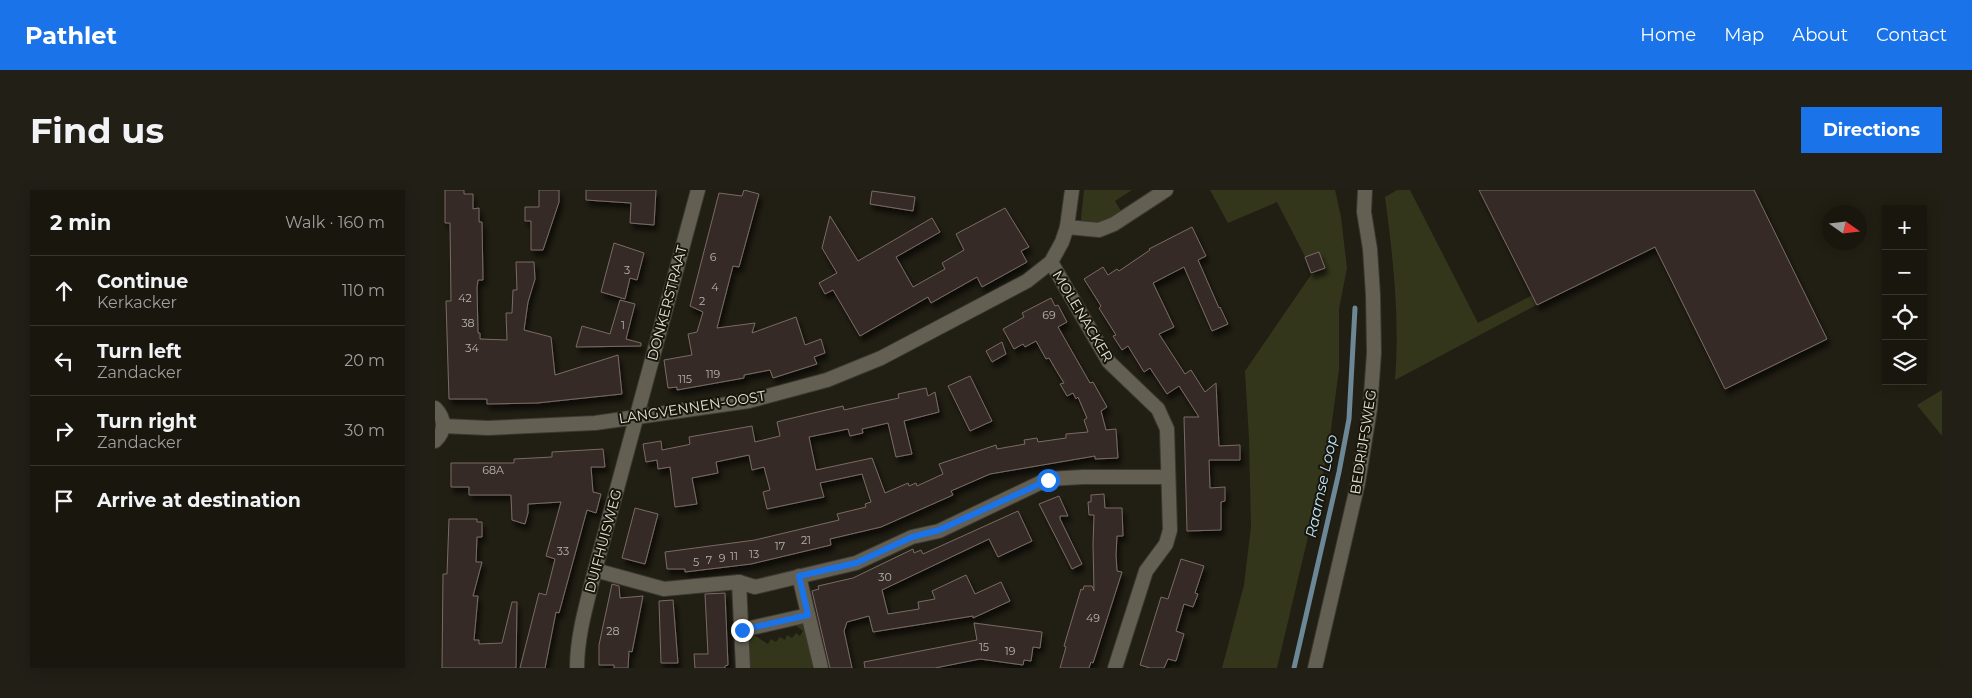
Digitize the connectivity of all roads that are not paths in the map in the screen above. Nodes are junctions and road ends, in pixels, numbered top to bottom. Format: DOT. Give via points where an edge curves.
graph roads {
  1 [pos="698,190"];
  2 [pos="1072,190"];
  3 [pos="1166,190"];
  4 [pos="1354,190"];
  5 [pos="1365,190"];
  6 [pos="1364,212"];
  7 [pos="1067,227"];
  8 [pos="1051,262"];
  9 [pos="435,408"];
  10 [pos="637,416"];
  11 [pos="443,426"];
  12 [pos="435,441"];
  13 [pos="1168,477"];
  14 [pos="595,570"];
  15 [pos="799,576"];
  16 [pos="739,582"];
  17 [pos="808,615"];
  18 [pos="742,630"];
  19 [pos="577,668"];
  20 [pos="743,668"];
  21 [pos="821,668"];
  22 [pos="1115,668"];
  23 [pos="1315,668"];
  1 -- 10 [label="street, DONKERSTRAAT"];
  2 -- 7 [label="street, LANGVENNEN-OOST"];
  3 -- 7 [label="street" via="1099,230"];
  4 -- 6 [label="street, BEDRIJFSWEG"];
  5 -- 6 [label="street, BEDRIJFSWEG"];
  6 -- 23 [label="street, BEDRIJFSWEG" via="1373,295 1374,353 1370,409 1358,483"];
  7 -- 8 [label="street, LANGVENNEN-OOST"];
  8 -- 10 [label="street, LANGVENNEN-OOST" via="1027,281 916,340 827,380 749,401"];
  8 -- 13 [label="street, MOLENACKER" via="1109,362 1158,409 1167,429"];
  9 -- 11 [label="street" via="440,413"];
  10 -- 11 [label="street, LANGVENNEN-OOST" via="595,423 488,428"];
  10 -- 14 [label="street, DUIFHUISWEG"];
  11 -- 12 [label="street"];
  13 -- 15 [label="street" via="1048,480 939,530 912,537 856,563"];
  13 -- 22 [label="street, MOLENACKER" via="1170,530 1165,544 1146,570"];
  14 -- 16 [label="street" via="664,589"];
  14 -- 19 [label="street, DUIFHUISWEG" via="581,628"];
  15 -- 16 [label="street" via="755,587"];
  15 -- 17 [label="street"];
  16 -- 18 [label="street"];
  17 -- 18 [label="street"];
  17 -- 21 [label="street"];
  18 -- 20 [label="street"];
}
